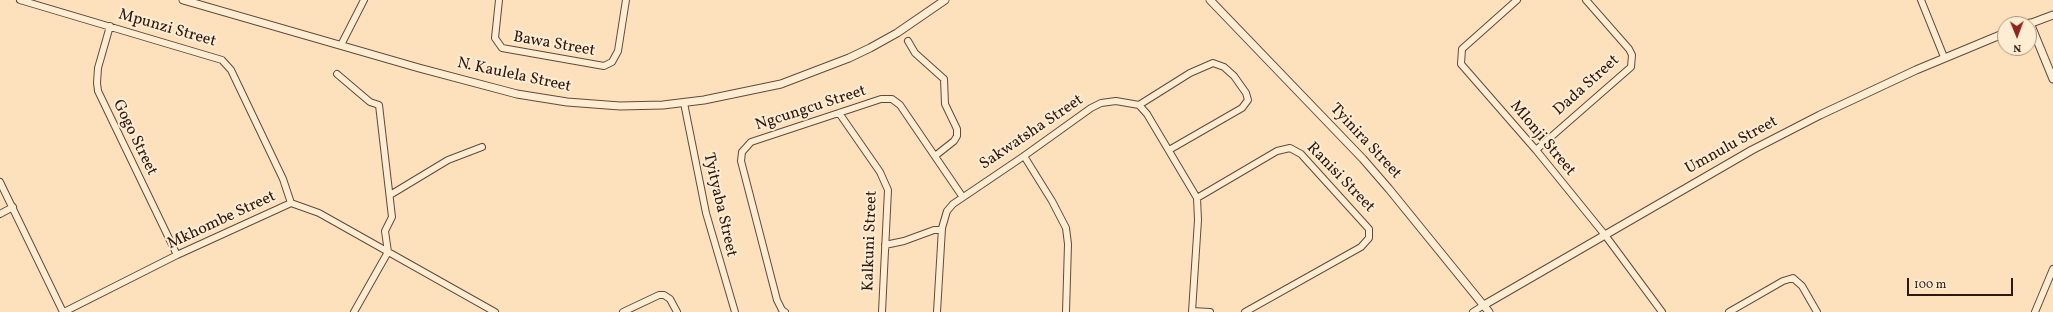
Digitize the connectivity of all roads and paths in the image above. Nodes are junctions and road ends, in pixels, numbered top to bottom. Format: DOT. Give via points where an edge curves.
graph roads {
  1 [pos="20,0"];
  2 [pos="183,0"];
  3 [pos="364,0"];
  4 [pos="500,0"];
  5 [pos="626,0"];
  6 [pos="946,0"];
  7 [pos="1210,0"];
  8 [pos="1517,0"];
  9 [pos="1586,0"];
  10 [pos="1921,0"];
  11 [pos="2053,15"];
  12 [pos="2037,21"];
  13 [pos="110,26"];
  14 [pos="1997,36"];
  15 [pos="908,41"];
  16 [pos="2037,42"];
  17 [pos="341,45"];
  18 [pos="1944,57"];
  19 [pos="337,74"];
  20 [pos="2053,79"];
  21 [pos="684,103"];
  22 [pos="1139,105"];
  23 [pos="839,113"];
  24 [pos="482,147"];
  25 [pos="1169,150"];
  26 [pos="1536,150"];
  27 [pos="935,156"];
  28 [pos="1024,156"];
  29 [pos="0,182"];
  30 [pos="390,195"];
  31 [pos="962,196"];
  32 [pos="1196,198"];
  33 [pos="291,203"];
  34 [pos="13,208"];
  35 [pos="0,214"];
  36 [pos="942,230"];
  37 [pos="1605,235"];
  38 [pos="885,245"];
  39 [pos="388,252"];
  40 [pos="177,255"];
  41 [pos="2053,271"];
  42 [pos="1484,305"];
  43 [pos="63,312"];
  44 [pos="354,312"];
  45 [pos="495,312"];
  46 [pos="623,312"];
  47 [pos="677,312"];
  48 [pos="735,312"];
  49 [pos="785,312"];
  50 [pos="882,312"];
  51 [pos="937,312"];
  52 [pos="1066,312"];
  53 [pos="1192,312"];
  54 [pos="1210,312"];
  55 [pos="1245,312"];
  56 [pos="1472,312"];
  57 [pos="1489,312"];
  58 [pos="1662,312"];
  59 [pos="1729,312"];
  60 [pos="1817,312"];
  61 [pos="2035,312"];
  1 -- 13 [label="street, Mpunzi Street"];
  2 -- 17 [label="street, N. Kaulela Street"];
  3 -- 17 [label="street"];
  4 -- 5 [label="street, Bawa Street" via="494,38 502,48 599,66 609,64 616,57"];
  6 -- 21 [label="street, N. Kaulela Street" via="870,48 804,76 758,90"];
  7 -- 42 [label="street, Tyinira Street" via="1376,174"];
  8 -- 26 [label="street, Mlonji Street" via="1462,49 1460,60 1466,71"];
  9 -- 26 [label="street, Dada Street" via="1629,49 1632,55 1631,67"];
  10 -- 18 [label="street"];
  11 -- 12 [label="street"];
  13 -- 33 [label="street, Mpunzi Street" via="215,57 227,64 283,179"];
  13 -- 40 [label="street, Gogo Street" via="98,68 98,91"];
  14 -- 18 [label="street, Umnulu Street"];
  15 -- 27 [label="street" via="915,53 944,79 946,104 957,129 954,142"];
  16 -- 20 [label="street"];
  17 -- 21 [label="street, N. Kaulela Street" via="479,85 539,98 620,106"];
  18 -- 37 [label="street, Umnulu Street" via="1752,150"];
  19 -- 30 [label="street" via="370,102 378,105"];
  21 -- 48 [label="street, Tyityaba Street" via="706,213"];
  22 -- 25 [label="street"];
  22 -- 25 [label="street" via="1190,73 1213,63 1224,67 1234,76 1246,93 1248,100 1242,108"];
  22 -- 28 [label="street, Sakwatsha Street" via="1116,101 1096,105"];
  23 -- 27 [label="street, Ngcungcu Street" via="882,99 892,99 900,105"];
  23 -- 38 [label="street, Kalkuni Street" via="885,180 888,190"];
  23 -- 49 [label="street, Ngcungcu Street" via="751,142 742,152 741,161 777,300"];
  24 -- 30 [label="street" via="448,160"];
  25 -- 32 [label="street"];
  26 -- 37 [label="street, Mlonji Street"];
  27 -- 31 [label="street, Ngcungcu Street"];
  28 -- 31 [label="street, Sakwatsha Street"];
  28 -- 52 [label="street" via="1066,228"];
  29 -- 34 [label="street"];
  30 -- 39 [label="street" via="392,217 385,231"];
  31 -- 36 [label="street, Sakwatsha Street" via="947,211"];
  32 -- 53 [label="street" via="1198,220"];
  32 -- 55 [label="street, Ranisi Street" via="1277,151 1290,148 1301,154 1369,229 1369,238 1360,247"];
  33 -- 39 [label="street, Mkhombe Street" via="319,213"];
  33 -- 40 [label="street, Mkhombe Street"];
  34 -- 35 [label="street"];
  34 -- 43 [label="street"];
  36 -- 38 [label="street" via="934,230"];
  36 -- 51 [label="street, Sakwatsha Street"];
  37 -- 42 [label="street, Umnulu Street"];
  37 -- 58 [label="street, Mlonji Street"];
  38 -- 50 [label="street, Kalkuni Street"];
  39 -- 44 [label="street"];
  39 -- 45 [label="street, Mkhombe Street"];
  40 -- 43 [label="street, Mkhombe Street"];
  41 -- 61 [label="street"];
  42 -- 56 [label="street"];
  42 -- 57 [label="street, Tyinira Street"];
  46 -- 47 [label="street" via="664,295 670,299"];
  53 -- 54 [label="street"];
  59 -- 60 [label="street" via="1783,281 1793,278 1802,286"];
}
